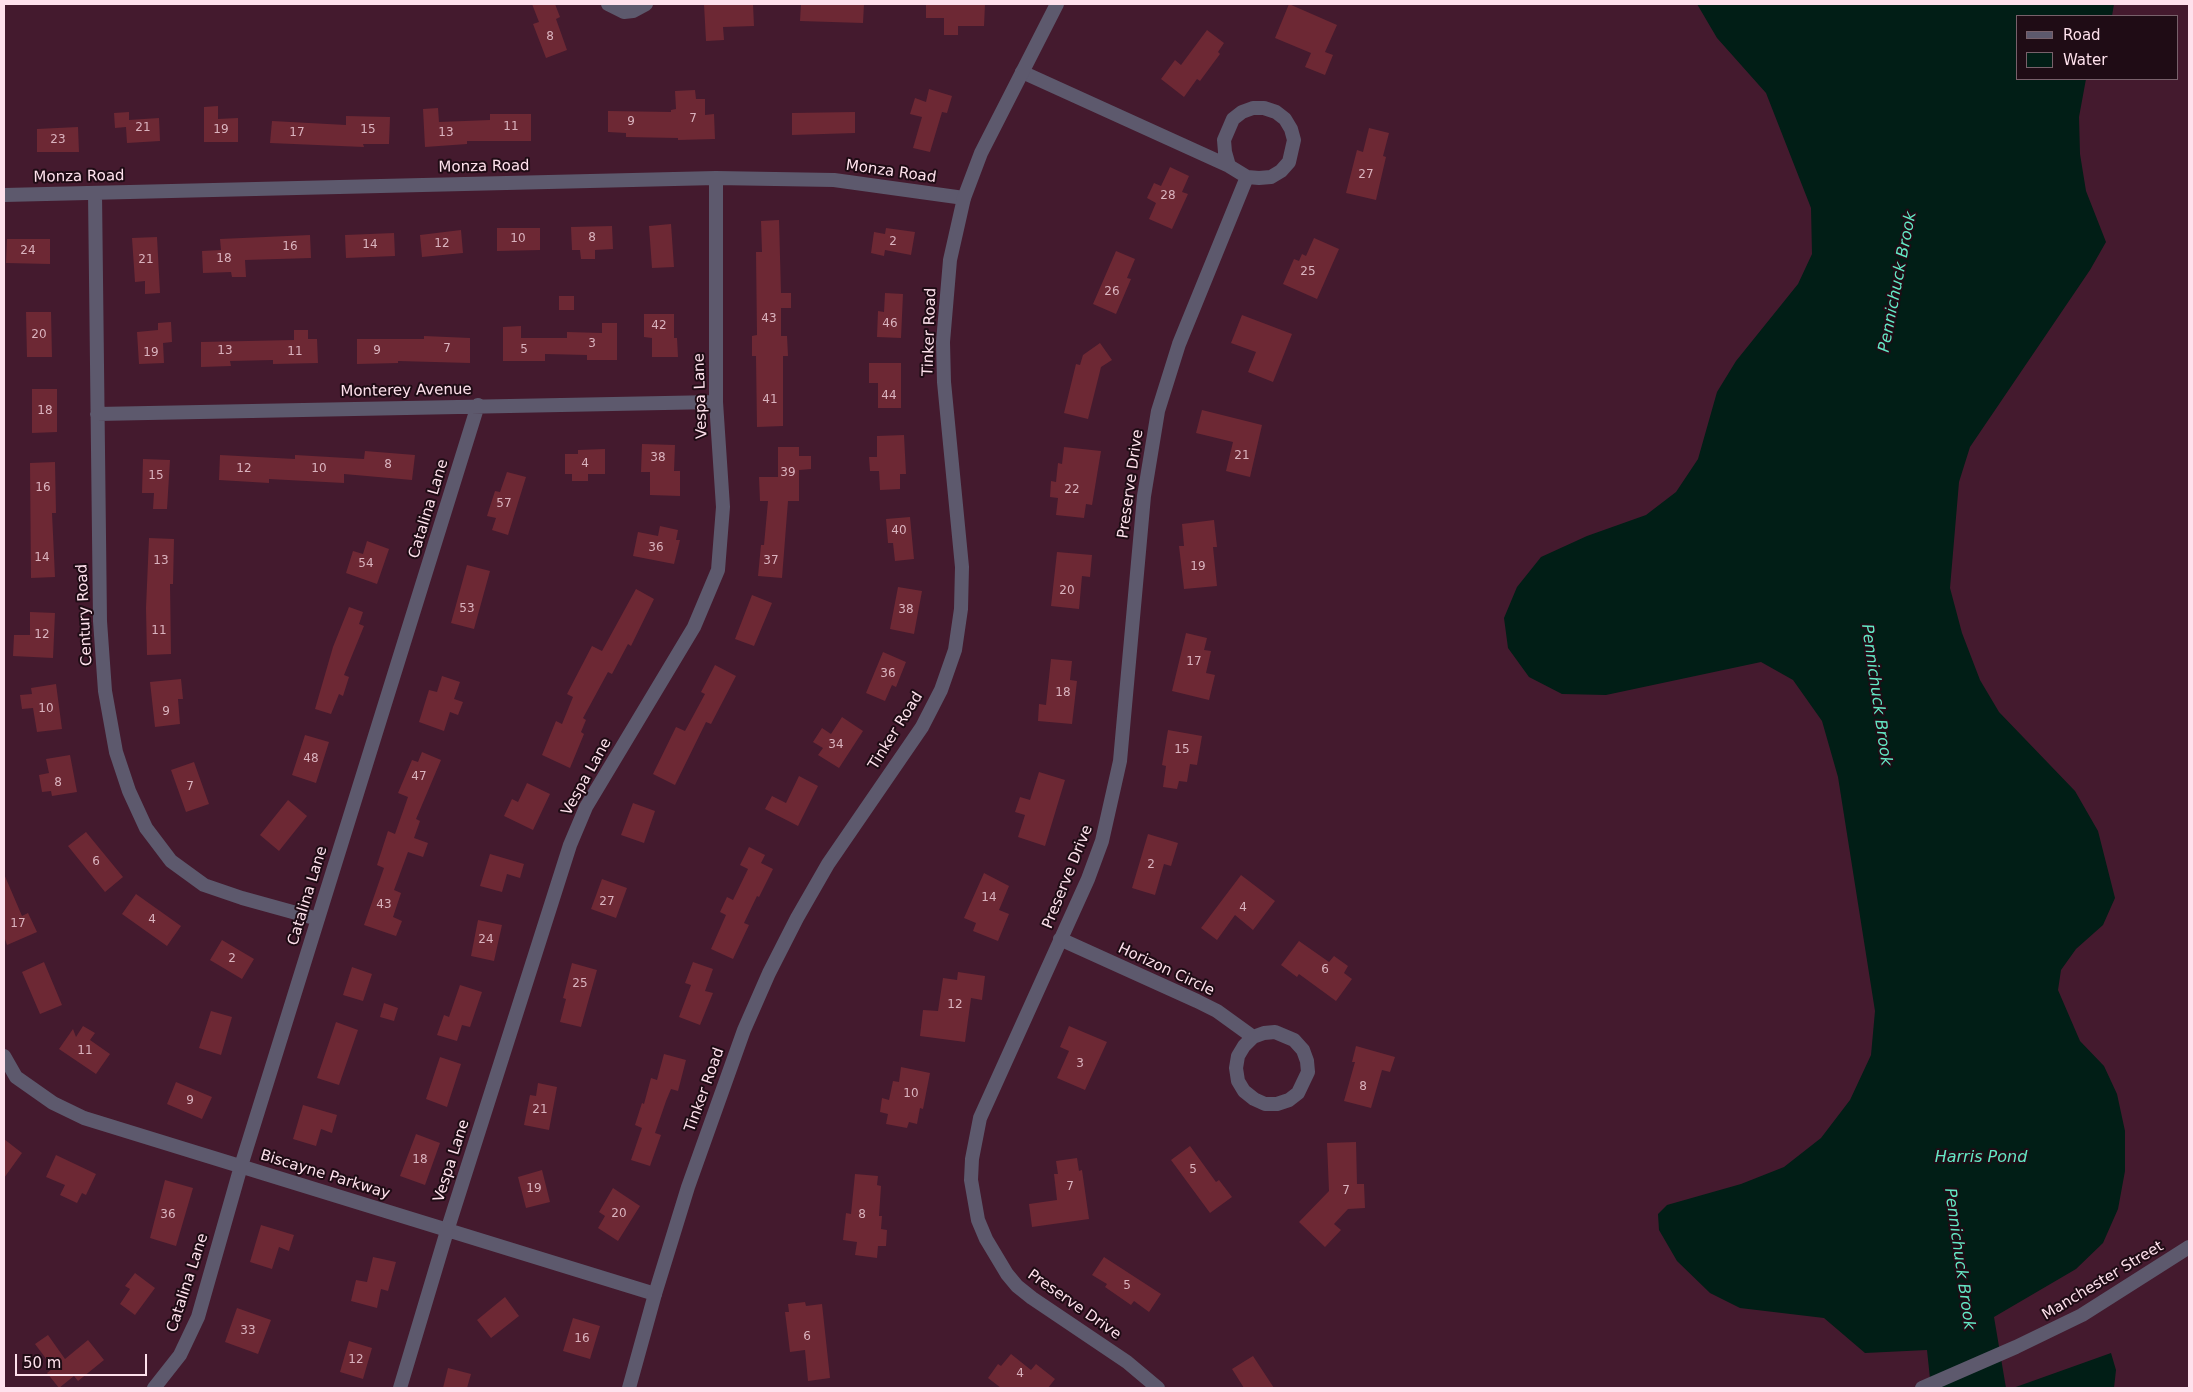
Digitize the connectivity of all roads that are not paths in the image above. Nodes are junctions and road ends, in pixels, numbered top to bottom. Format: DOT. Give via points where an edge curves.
graph roads {
  1 [pos="608,4"];
  2 [pos="646,4"];
  3 [pos="1057,4"];
  4 [pos="1022,72"];
  5 [pos="1228,166"];
  6 [pos="1247,176"];
  7 [pos="716,178"];
  8 [pos="95,194"];
  9 [pos="4,195"];
  10 [pos="964,198"];
  11 [pos="716,402"];
  12 [pos="478,405"];
  13 [pos="97,414"];
  14 [pos="318,919"];
  15 [pos="1060,939"];
  16 [pos="1253,1038"];
  17 [pos="4,1056"];
  18 [pos="241,1166"];
  19 [pos="447,1231"];
  20 [pos="2189,1247"];
  21 [pos="655,1294"];
  22 [pos="154,1388"];
  23 [pos="400,1388"];
  24 [pos="629,1388"];
  25 [pos="1158,1388"];
  26 [pos="1922,1388"];
  1 -- 2 [label="street" via="624,12"];
  3 -- 4 [label="street, Tinker Road"];
  4 -- 5 [label="street"];
  4 -- 10 [label="street, Tinker Road" via="989,134"];
  5 -- 6 [label="street"];
  5 -- 6 [label="street" via="1224,140 1233,119 1253,108 1276,112 1285,119 1294,140 1289,162 1270,176"];
  6 -- 15 [label="street, Preserve Drive" via="1178,344 1158,411 1144,496 1121,751 1113,801 1088,879"];
  7 -- 8 [label="street, Monza Road"];
  7 -- 10 [label="street, Monza Road" via="834,180"];
  7 -- 11 [label="street, Vespa Lane"];
  8 -- 9 [label="street, Monza Road"];
  8 -- 13 [label="street, Century Road"];
  10 -- 21 [label="street, Tinker Road" via="950,260 943,342 948,435 962,567 961,609 955,650 941,690 922,727 828,864 769,973 722,1089"];
  11 -- 12 [label="street, Monterey Avenue"];
  11 -- 19 [label="street, Vespa Lane" via="723,507 718,570 694,627 586,807 570,845"];
  12 -- 13 [label="street, Monterey Avenue"];
  12 -- 14 [label="street, Catalina Lane"];
  13 -- 14 [label="street, Century Road" via="100,621 105,691 116,752 129,791 146,828 171,861 204,885"];
  14 -- 18 [label="street, Catalina Lane"];
  15 -- 16 [label="street, Horizon Circle" via="1217,1011"];
  15 -- 25 [label="street, Preserve Drive" via="980,1118 972,1159 974,1201 986,1239 1017,1286 1127,1362"];
  16 -- 16 [label="street" via="1264,1033 1286,1035 1303,1050 1308,1072 1298,1093 1289,1100 1265,1104 1254,1099 1241,1086 1236,1068 1238,1056"];
  17 -- 18 [label="street, Biscayne Parkway" via="16,1077 53,1103 84,1118"];
  18 -- 19 [label="street, Biscayne Parkway"];
  18 -- 22 [label="street, Catalina Lane" via="198,1317 180,1355"];
  19 -- 21 [label="street, Biscayne Parkway"];
  19 -- 23 [label="street, Vespa Lane"];
  20 -- 26 [label="street, Manchester Street" via="2082,1315"];
  21 -- 24 [label="street, Tinker Road"];
}
